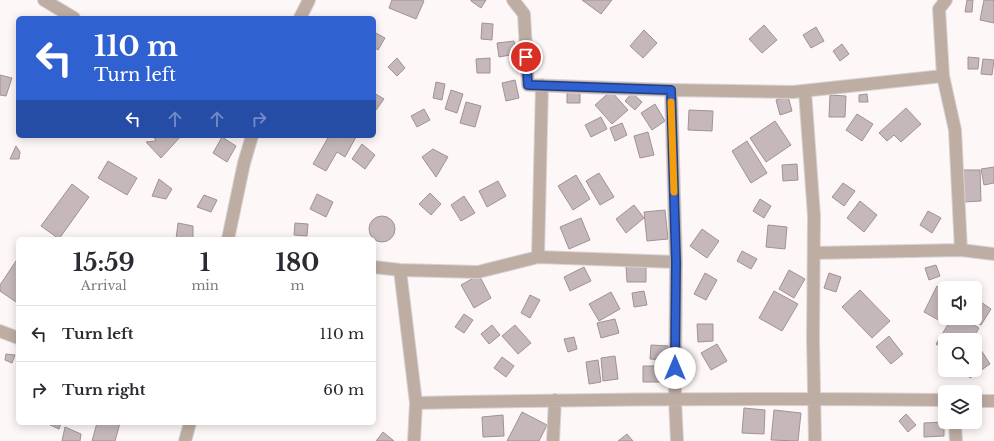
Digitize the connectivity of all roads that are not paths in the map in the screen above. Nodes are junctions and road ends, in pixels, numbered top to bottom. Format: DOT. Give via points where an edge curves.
graph roads {
  1 [pos="44,0"];
  2 [pos="309,0"];
  3 [pos="513,0"];
  4 [pos="946,0"];
  5 [pos="71,16"];
  6 [pos="301,16"];
  7 [pos="943,76"];
  8 [pos="542,86"];
  9 [pos="671,90"];
  10 [pos="805,91"];
  11 [pos="251,138"];
  12 [pos="228,237"];
  13 [pos="960,250"];
  14 [pos="814,253"];
  15 [pos="994,254"];
  16 [pos="538,257"];
  17 [pos="676,262"];
  18 [pos="376,268"];
  19 [pos="400,270"];
  20 [pos="0,331"];
  21 [pos="16,337"];
  22 [pos="675,399"];
  23 [pos="814,399"];
  24 [pos="555,400"];
  25 [pos="938,400"];
  26 [pos="982,401"];
  27 [pos="994,401"];
  28 [pos="416,403"];
  29 [pos="189,425"];
  30 [pos="955,429"];
  31 [pos="185,441"];
  32 [pos="414,441"];
  33 [pos="553,441"];
  34 [pos="677,441"];
  35 [pos="815,441"];
  36 [pos="956,441"];
  1 -- 5 [label="street"];
  2 -- 6 [label="street"];
  3 -- 8 [label="street" via="524,14 528,85"];
  4 -- 7 [label="street" via="939,9"];
  7 -- 10 [label="street"];
  7 -- 13 [label="street" via="955,130"];
  8 -- 9 [label="street"];
  8 -- 16 [label="street"];
  9 -- 10 [label="street"];
  9 -- 17 [label="street"];
  10 -- 14 [label="street" via="814,216"];
  11 -- 12 [label="street"];
  13 -- 14 [label="street"];
  13 -- 15 [label="street"];
  14 -- 23 [label="street"];
  16 -- 17 [label="street"];
  16 -- 19 [label="street" via="478,272"];
  17 -- 22 [label="street"];
  18 -- 19 [label="street"];
  19 -- 28 [label="street"];
  20 -- 21 [label="street"];
  22 -- 23 [label="street"];
  22 -- 24 [label="street"];
  22 -- 34 [label="street"];
  23 -- 25 [label="street"];
  23 -- 35 [label="street"];
  24 -- 28 [label="street"];
  24 -- 33 [label="street"];
  26 -- 27 [label="street"];
  28 -- 32 [label="street"];
  29 -- 31 [label="street"];
  30 -- 36 [label="street"];
}
